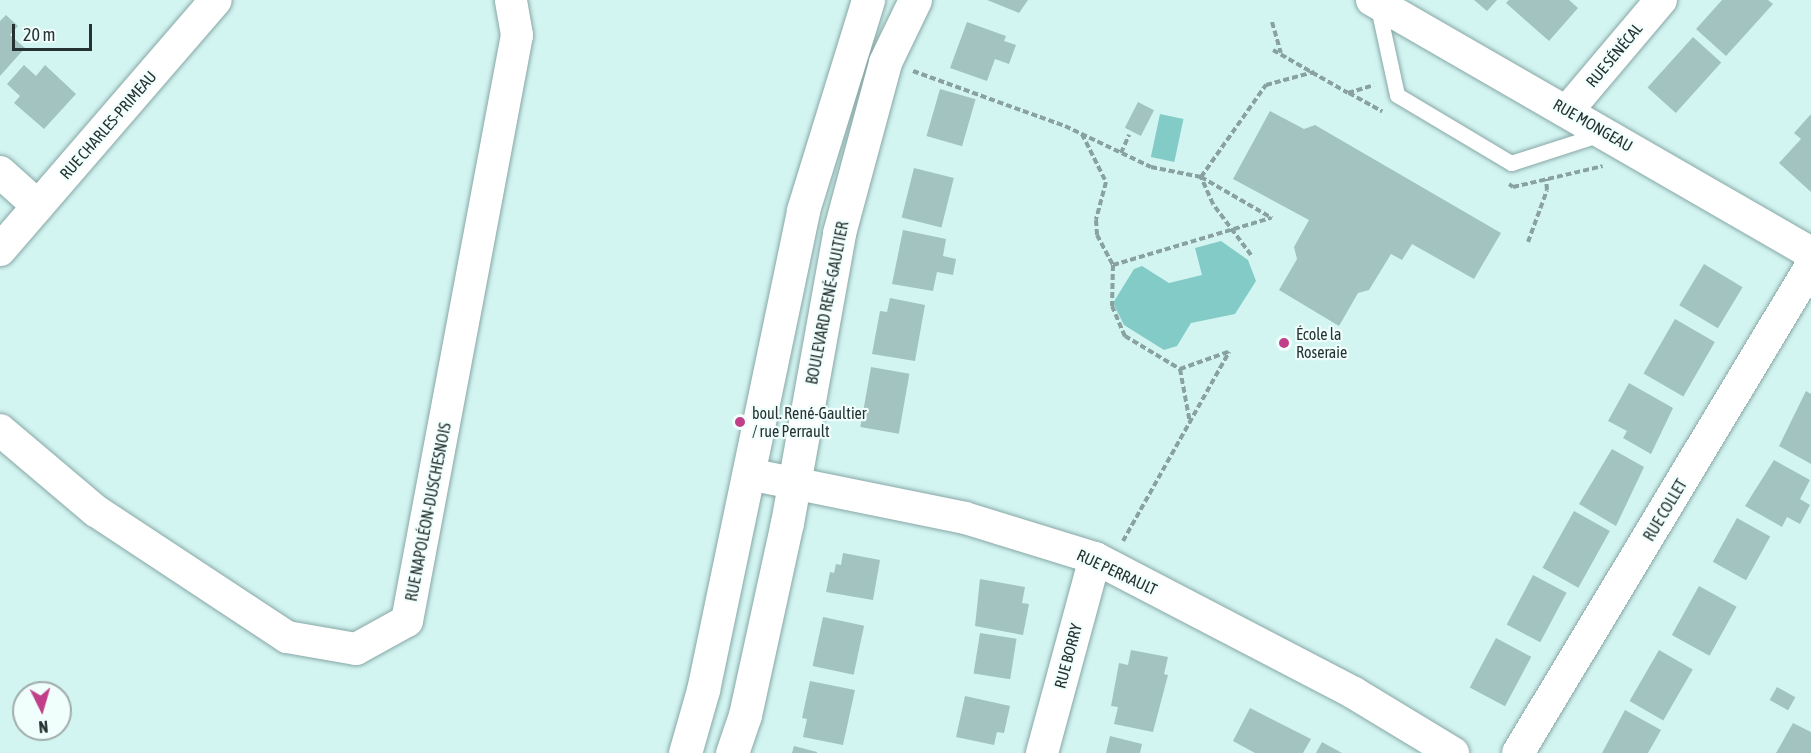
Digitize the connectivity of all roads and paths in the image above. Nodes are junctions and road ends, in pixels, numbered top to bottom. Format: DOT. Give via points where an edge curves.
graph roads {
  1 [pos="216,0"];
  2 [pos="511,0"];
  3 [pos="868,0"];
  4 [pos="915,0"];
  5 [pos="1661,0"];
  6 [pos="1375,2"];
  7 [pos="1272,22"];
  8 [pos="1273,50"];
  9 [pos="1282,55"];
  10 [pos="885,62"];
  11 [pos="1314,72"];
  12 [pos="1378,84"];
  13 [pos="1348,93"];
  14 [pos="1568,110"];
  15 [pos="1386,113"];
  16 [pos="1606,133"];
  17 [pos="1082,134"];
  18 [pos="1130,135"];
  19 [pos="1545,152"];
  20 [pos="1121,153"];
  21 [pos="0,172"];
  22 [pos="1201,177"];
  23 [pos="38,206"];
  24 [pos="1233,230"];
  25 [pos="1528,242"];
  26 [pos="0,250"];
  27 [pos="1811,253"];
  28 [pos="1251,255"];
  29 [pos="1113,265"];
  30 [pos="1811,266"];
  31 [pos="1180,369"];
  32 [pos="1190,423"];
  33 [pos="0,430"];
  34 [pos="749,474"];
  35 [pos="794,483"];
  36 [pos="1102,562"];
  37 [pos="685,753"];
  38 [pos="732,753"];
  39 [pos="1042,753"];
  40 [pos="1453,753"];
  41 [pos="1518,753"];
  1 -- 23 [label="street, RUE CHARLES-PRIMEAU"];
  2 -- 33 [label="street, RUE NAPOLÉON-DUSCHESNOIS" via="517,35 407,621 356,649 286,636 96,511"];
  3 -- 34 [label="street" via="803,210"];
  4 -- 10 [label="street, BOULEVARD RENÉ-GAULTIER"];
  5 -- 14 [label="street, RUE SÉNÉCAL"];
  6 -- 14 [label="street, RUE MONGEAU"];
  6 -- 19 [label="lane" via="1397,95 1511,163"];
  7 -- 9 [label="path"];
  8 -- 9 [label="path"];
  9 -- 11 [label="path"];
  10 -- 17 [label="path"];
  10 -- 35 [label="street, BOULEVARD RENÉ-GAULTIER" via="839,233"];
  11 -- 13 [label="path"];
  11 -- 22 [label="path" via="1266,85"];
  12 -- 13 [label="path"];
  13 -- 15 [label="path"];
  14 -- 16 [label="street, RUE MONGEAU"];
  16 -- 19 [label="lane"];
  16 -- 27 [label="street, RUE MONGEAU"];
  17 -- 20 [label="path"];
  17 -- 29 [label="path" via="1106,182 1096,220 1097,235"];
  18 -- 20 [label="path"];
  19 -- 25 [label="path" via="1546,190"];
  20 -- 22 [label="path" via="1151,167"];
  21 -- 23 [label="street"];
  22 -- 24 [label="path" via="1213,204"];
  22 -- 24 [label="path" via="1272,218"];
  23 -- 26 [label="street, RUE CHARLES-PRIMEAU"];
  24 -- 28 [label="path"];
  24 -- 29 [label="path"];
  29 -- 31 [label="path" via="1112,306 1125,336"];
  30 -- 41 [label="street, RUE COLLET"];
  31 -- 32 [label="path"];
  31 -- 32 [label="path" via="1229,352"];
  32 -- 36 [label="path"];
  34 -- 35 [label="street, RUE PERRAULT"];
  34 -- 37 [label="street" via="703,690"];
  35 -- 36 [label="street, RUE PERRAULT" via="966,518"];
  35 -- 38 [label="street, BOULEVARD RENÉ-GAULTIER" via="745,715"];
  36 -- 39 [label="street, RUE BORRY"];
  36 -- 40 [label="street, RUE PERRAULT" via="1354,693"];
}
